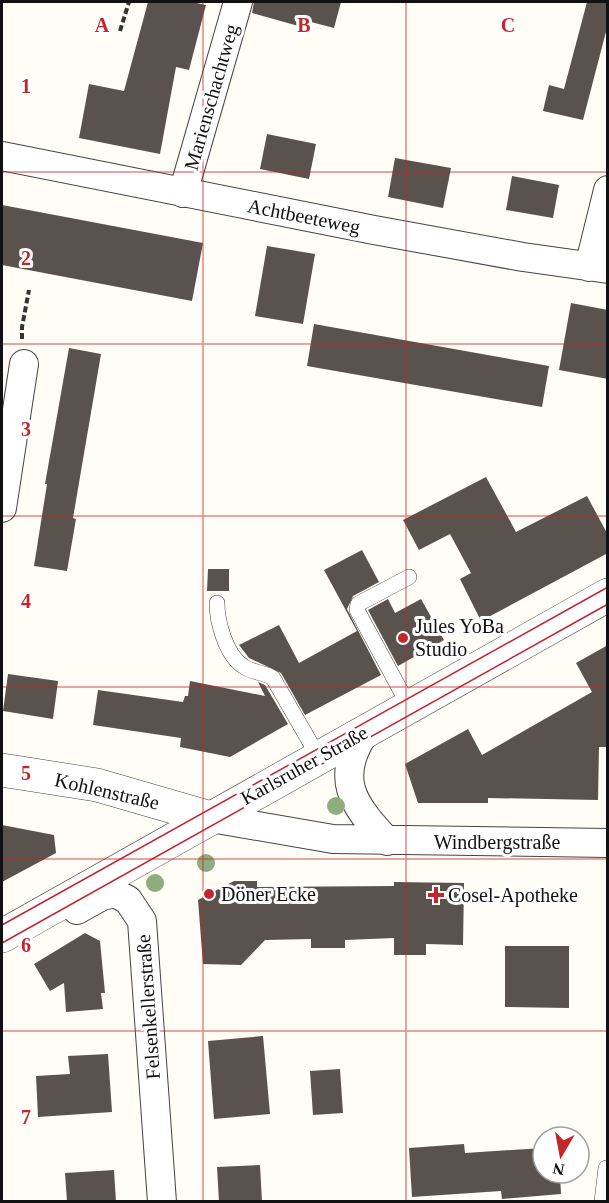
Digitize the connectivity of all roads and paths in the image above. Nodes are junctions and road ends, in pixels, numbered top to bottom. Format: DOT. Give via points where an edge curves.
graph roads {
  1 [pos="129,2"];
  2 [pos="238,2"];
  3 [pos="120,31"];
  4 [pos="2,156"];
  5 [pos="608,190"];
  6 [pos="183,193"];
  7 [pos="598,268"];
  8 [pos="29,290"];
  9 [pos="24,364"];
  10 [pos="2,508"];
  11 [pos="410,577"];
  12 [pos="608,596"];
  13 [pos="217,603"];
  14 [pos="409,706"];
  15 [pos="365,732"];
  16 [pos="318,756"];
  17 [pos="2,770"];
  18 [pos="211,818"];
  19 [pos="387,841"];
  20 [pos="608,843"];
  21 [pos="10,932"];
  22 [pos="606,1168"];
  23 [pos="162,1202"];
  24 [pos="602,1202"];
  1 -- 3 [label="path"];
  2 -- 6 [label="street, Marienschachtweg"];
  4 -- 6 [label="street, Achtbeeteweg"];
  5 -- 7 [label="street"];
  6 -- 7 [label="street, Achtbeeteweg"];
  8 -- 9 [label="path" via="22,327"];
  9 -- 10 [label="street"];
  11 -- 14 [label="lane" via="358,604 357,610"];
  12 -- 14 [label="street, Karlsruher Straße"];
  13 -- 16 [label="lane" via="218,623 235,660 273,678"];
  14 -- 15 [label="street, Karlsruher Straße"];
  15 -- 16 [label="street, Karlsruher Straße"];
  15 -- 19 [label="street" via="354,748 348,768 350,787 355,803"];
  16 -- 18 [label="street, Karlsruher Straße"];
  17 -- 18 [label="street, Kohlenstraße" via="97,785"];
  18 -- 19 [label="street, Windbergstraße" via="333,839"];
  18 -- 21 [label="street, Karlsruher Straße"];
  19 -- 20 [label="street, Windbergstraße"];
  21 -- 23 [label="street, Felsenkellerstraße" via="59,920 115,893 136,909 145,940"];
  22 -- 24 [label="lane"];
}
